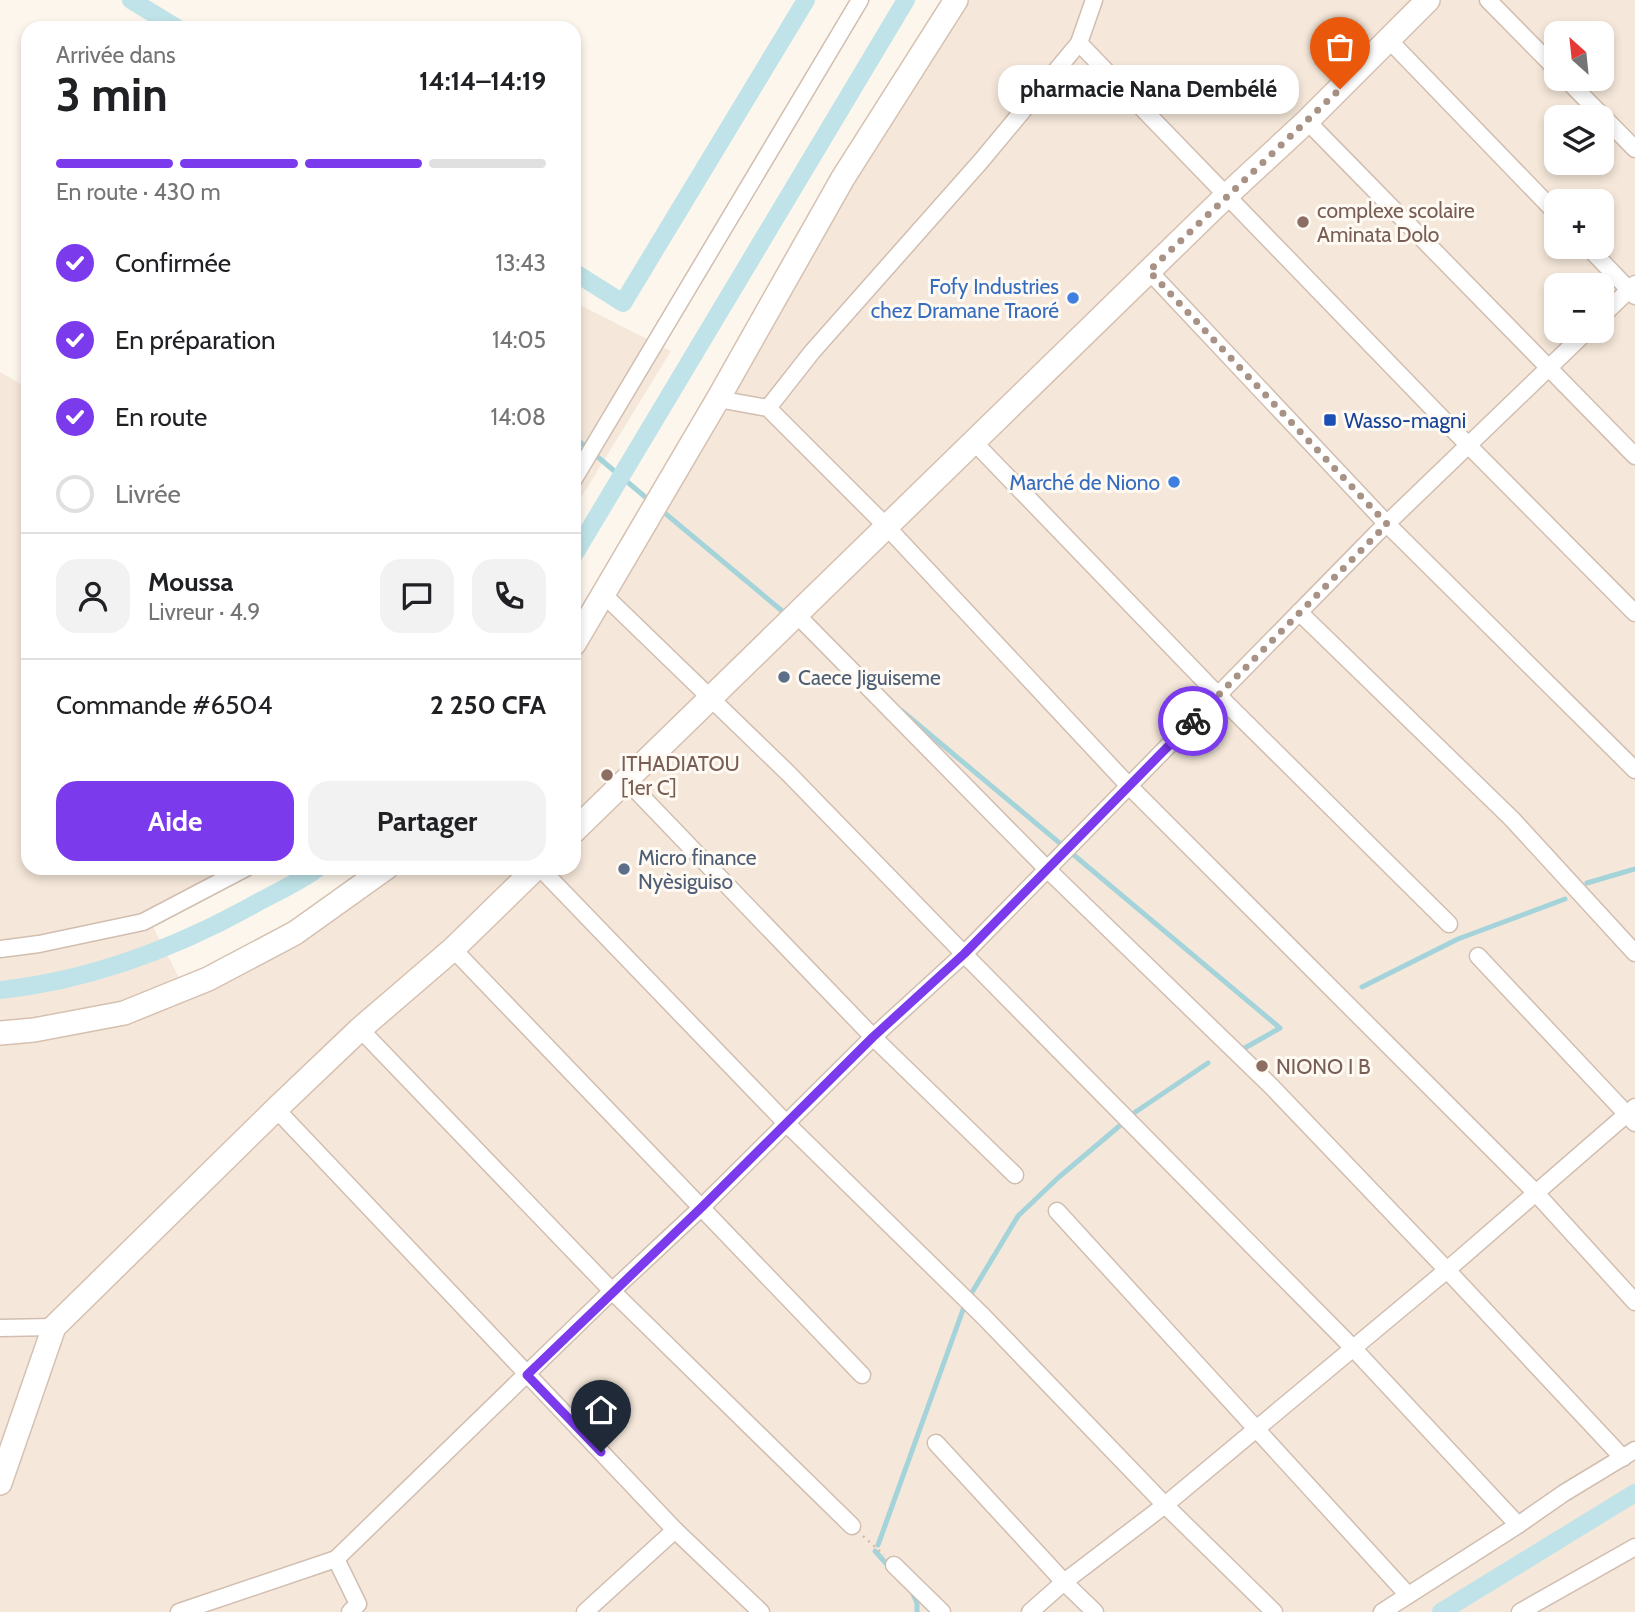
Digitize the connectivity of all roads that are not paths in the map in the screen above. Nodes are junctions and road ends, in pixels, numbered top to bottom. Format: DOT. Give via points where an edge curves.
graph roads {
  1 [pos="860,0"];
  2 [pos="956,0"];
  3 [pos="1094,0"];
  4 [pos="1428,0"];
  5 [pos="1488,0"];
  6 [pos="1388,39"];
  7 [pos="1079,43"];
  8 [pos="1544,57"];
  9 [pos="1578,91"];
  10 [pos="1307,121"];
  11 [pos="1635,149"];
  12 [pos="1226,196"];
  13 [pos="1544,201"];
  14 [pos="1601,259"];
  15 [pos="1149,271"];
  16 [pos="1633,290"];
  17 [pos="1614,306"];
  18 [pos="1575,343"];
  19 [pos="1549,368"];
  20 [pos="718,399"];
  21 [pos="768,408"];
  22 [pos="974,442"];
  23 [pos="1468,445"];
  24 [pos="1635,456"];
  25 [pos="581,467"];
  26 [pos="1387,524"];
  27 [pos="887,527"];
  28 [pos="604,595"];
  29 [pos="1299,612"];
  30 [pos="1635,613"];
  31 [pos="796,614"];
  32 [pos="581,633"];
  33 [pos="1218,695"];
  34 [pos="710,697"];
  35 [pos="1635,770"];
  36 [pos="626,780"];
  37 [pos="1129,786"];
  38 [pos="581,824"];
  39 [pos="1047,869"];
  40 [pos="233,875"];
  41 [pos="376,875"];
  42 [pos="531,875"];
  43 [pos="545,875"];
  44 [pos="1449,925"];
  45 [pos="0,949"];
  46 [pos="453,949"];
  47 [pos="1635,953"];
  48 [pos="964,954"];
  49 [pos="1478,956"];
  50 [pos="360,1029"];
  51 [pos="0,1032"];
  52 [pos="873,1037"];
  53 [pos="276,1109"];
  54 [pos="1632,1115"];
  55 [pos="786,1123"];
  56 [pos="1015,1175"];
  57 [pos="1535,1192"];
  58 [pos="702,1207"];
  59 [pos="1057,1211"];
  60 [pos="1447,1270"];
  61 [pos="612,1292"];
  62 [pos="1635,1302"];
  63 [pos="54,1327"];
  64 [pos="0,1328"];
  65 [pos="1353,1348"];
  66 [pos="527,1375"];
  67 [pos="862,1375"];
  68 [pos="1257,1428"];
  69 [pos="936,1443"];
  70 [pos="1629,1454"];
  71 [pos="0,1483"];
  72 [pos="1165,1505"];
  73 [pos="1518,1525"];
  74 [pos="852,1526"];
  75 [pos="675,1530"];
  76 [pos="1635,1547"];
  77 [pos="336,1559"];
  78 [pos="894,1565"];
  79 [pos="1064,1582"];
  80 [pos="1408,1595"];
  81 [pos="589,1611"];
  82 [pos="179,1612"];
  83 [pos="350,1612"];
  84 [pos="761,1612"];
  85 [pos="942,1612"];
  86 [pos="1030,1612"];
  87 [pos="1095,1612"];
  88 [pos="1274,1612"];
  89 [pos="1382,1612"];
  90 [pos="1520,1612"];
  1 -- 25 [label="street"];
  2 -- 20 [label="street" via="843,178"];
  3 -- 7 [label="street"];
  4 -- 6 [label="street"];
  5 -- 8 [label="street"];
  6 -- 10 [label="street"];
  6 -- 13 [label="street"];
  7 -- 12 [label="street"];
  7 -- 21 [label="street"];
  9 -- 11 [label="street"];
  10 -- 12 [label="street"];
  10 -- 19 [label="street"];
  12 -- 15 [label="street"];
  12 -- 23 [label="street"];
  14 -- 16 [label="street"];
  15 -- 22 [label="street"];
  15 -- 26 [label="street"];
  16 -- 17 [label="street"];
  18 -- 19 [label="street"];
  19 -- 23 [label="street"];
  19 -- 24 [label="street"];
  20 -- 21 [label="street"];
  20 -- 28 [label="street"];
  21 -- 27 [label="street"];
  22 -- 27 [label="street"];
  22 -- 33 [label="street"];
  23 -- 26 [label="street"];
  23 -- 30 [label="street"];
  26 -- 29 [label="street"];
  26 -- 35 [label="street"];
  27 -- 31 [label="street"];
  27 -- 37 [label="street"];
  28 -- 32 [label="street"];
  28 -- 34 [label="street"];
  29 -- 33 [label="street"];
  29 -- 47 [label="street" via="1512,819"];
  31 -- 34 [label="street"];
  31 -- 39 [label="street"];
  33 -- 37 [label="street"];
  33 -- 44 [label="street"];
  34 -- 36 [label="street"];
  34 -- 48 [label="street"];
  36 -- 38 [label="street"];
  36 -- 52 [label="street"];
  37 -- 39 [label="street"];
  37 -- 57 [label="street"];
  39 -- 48 [label="street"];
  39 -- 60 [label="street" via="1271,1086"];
  40 -- 45 [label="street" via="143,922"];
  41 -- 51 [label="street" via="295,933 208,979 124,1013"];
  42 -- 46 [label="street"];
  43 -- 55 [label="street"];
  46 -- 50 [label="street"];
  46 -- 58 [label="street"];
  48 -- 52 [label="street"];
  48 -- 65 [label="street"];
  49 -- 54 [label="street"];
  50 -- 53 [label="street"];
  50 -- 61 [label="street"];
  52 -- 55 [label="street"];
  52 -- 56 [label="street"];
  53 -- 63 [label="street"];
  53 -- 66 [label="street"];
  54 -- 57 [label="street"];
  55 -- 58 [label="street"];
  55 -- 72 [label="street" via="984,1317"];
  57 -- 60 [label="street"];
  57 -- 62 [label="street"];
  58 -- 61 [label="street"];
  58 -- 67 [label="street"];
  59 -- 68 [label="street"];
  60 -- 65 [label="street"];
  60 -- 70 [label="street"];
  61 -- 66 [label="street"];
  61 -- 74 [label="street"];
  63 -- 64 [label="street"];
  63 -- 71 [label="street"];
  65 -- 68 [label="street"];
  65 -- 73 [label="street"];
  66 -- 75 [label="street"];
  66 -- 77 [label="street"];
  68 -- 72 [label="street"];
  68 -- 80 [label="street"];
  69 -- 79 [label="street"];
  70 -- 73 [label="street"];
  72 -- 79 [label="street"];
  72 -- 88 [label="street"];
  73 -- 80 [label="street"];
  75 -- 81 [label="street"];
  75 -- 84 [label="street"];
  76 -- 90 [label="street"];
  77 -- 82 [label="street"];
  77 -- 83 [label="street" via="358,1604"];
  78 -- 85 [label="street"];
  79 -- 86 [label="street"];
  79 -- 87 [label="street"];
  80 -- 89 [label="street"];
}
